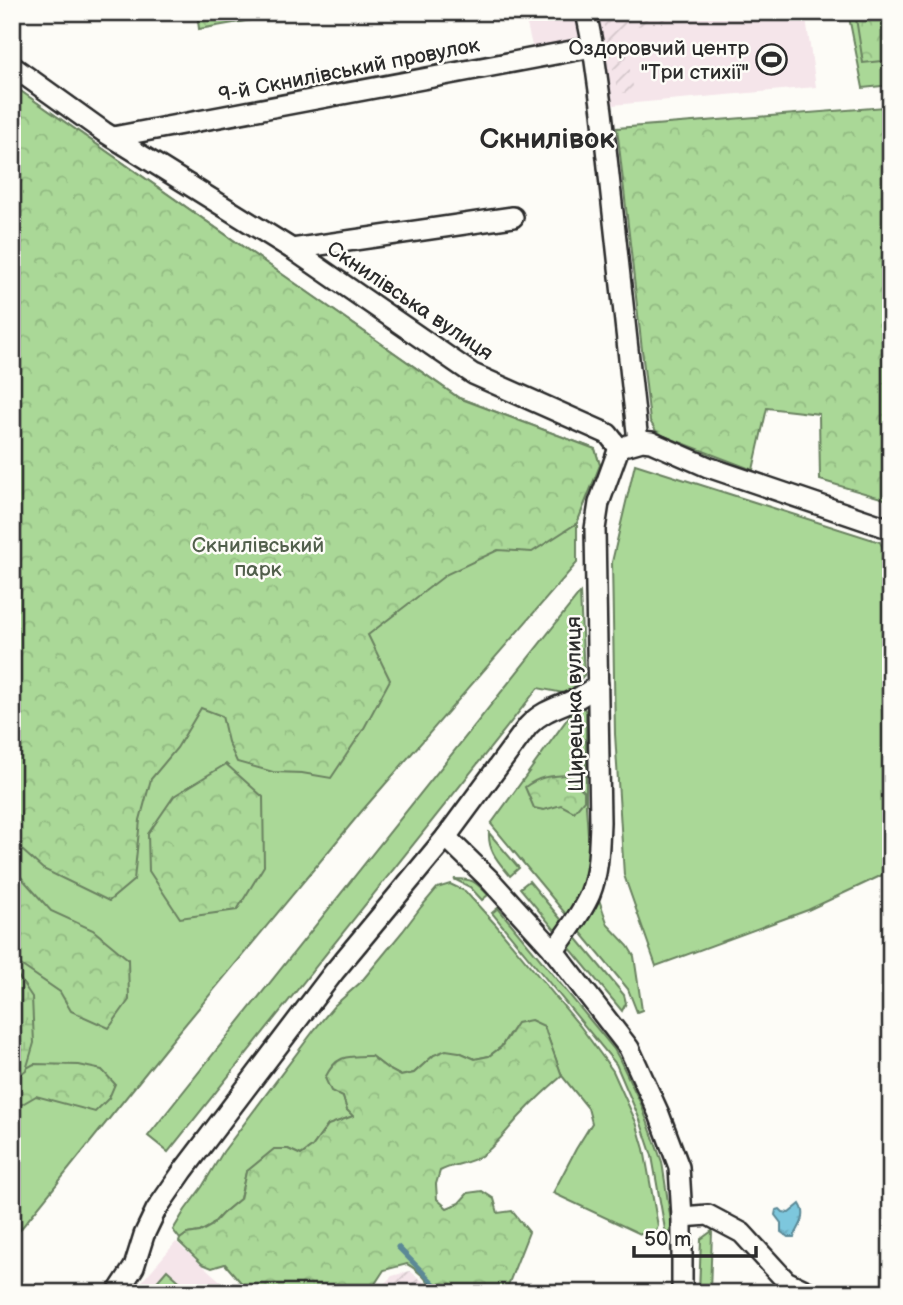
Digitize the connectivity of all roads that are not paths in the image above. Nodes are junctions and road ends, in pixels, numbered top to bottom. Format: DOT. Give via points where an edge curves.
graph roads {
  1 [pos="586,12"];
  2 [pos="593,47"];
  3 [pos="12,65"];
  4 [pos="113,137"];
  5 [pos="513,217"];
  6 [pos="292,249"];
  7 [pos="638,442"];
  8 [pos="619,448"];
  9 [pos="891,528"];
  10 [pos="598,685"];
  11 [pos="446,836"];
  12 [pos="552,949"];
  13 [pos="682,1217"];
  14 [pos="117,1293"];
  15 [pos="682,1293"];
  16 [pos="811,1293"];
  1 -- 2 [label="street"];
  2 -- 4 [label="street, 9-й Скнилівський провулок"];
  2 -- 7 [label="street"];
  3 -- 4 [label="street, Скнилівська вулиця"];
  4 -- 6 [label="street, Скнилівська вулиця"];
  5 -- 6 [label="street"];
  6 -- 8 [label="street, Скнилівська вулиця" via="473,374 608,434"];
  7 -- 8 [label="street"];
  7 -- 9 [label="street" via="651,442 708,467"];
  8 -- 10 [label="street, Щирецька вулиця" via="599,503 595,529"];
  10 -- 11 [label="street" via="537,717"];
  10 -- 12 [label="street, Щирецька вулиця" via="597,864 590,894"];
  11 -- 12 [label="street"];
  11 -- 14 [label="street" via="334,972 183,1171 156,1210 134,1266"];
  12 -- 13 [label="street" via="629,1048 678,1167"];
  13 -- 15 [label="street"];
  13 -- 16 [label="street" via="708,1215 742,1233 786,1281"];
}
